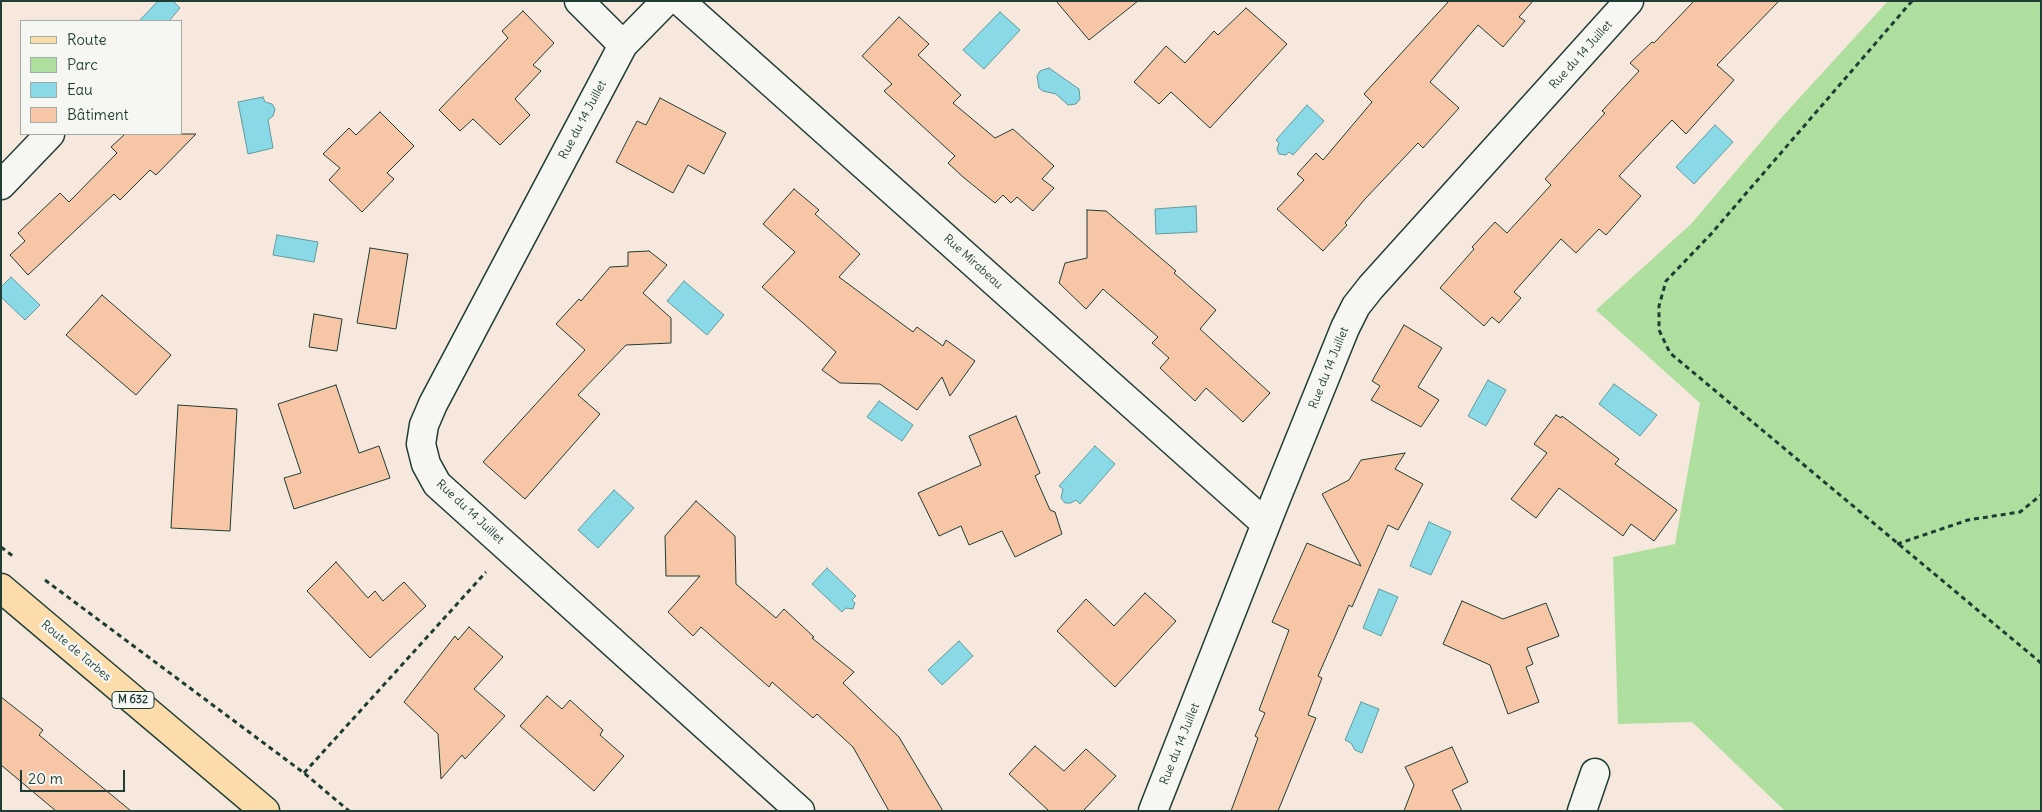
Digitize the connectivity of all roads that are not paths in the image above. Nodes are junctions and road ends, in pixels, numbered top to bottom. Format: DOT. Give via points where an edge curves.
graph roads {
  1 [pos="580,1"];
  2 [pos="666,1"];
  3 [pos="680,1"];
  4 [pos="1630,1"];
  5 [pos="623,45"];
  6 [pos="49,135"];
  7 [pos="1,184"];
  8 [pos="1266,524"];
  9 [pos="1,588"];
  10 [pos="1595,773"];
  11 [pos="265,811"];
  12 [pos="800,811"];
  13 [pos="1153,811"];
  14 [pos="1582,811"];
  1 -- 5 [label="street"];
  2 -- 5 [label="street"];
  3 -- 8 [label="street, Rue Mirabeau"];
  4 -- 8 [label="street, Rue du 14 Juillet" via="1356,306"];
  5 -- 12 [label="street, Rue du 14 Juillet" via="433,404 420,444 437,484"];
  6 -- 7 [label="street"];
  8 -- 13 [label="street, Rue du 14 Juillet"];
  9 -- 11 [label="main road, Route de Tarbes / M 632"];
  10 -- 14 [label="street"];
}
